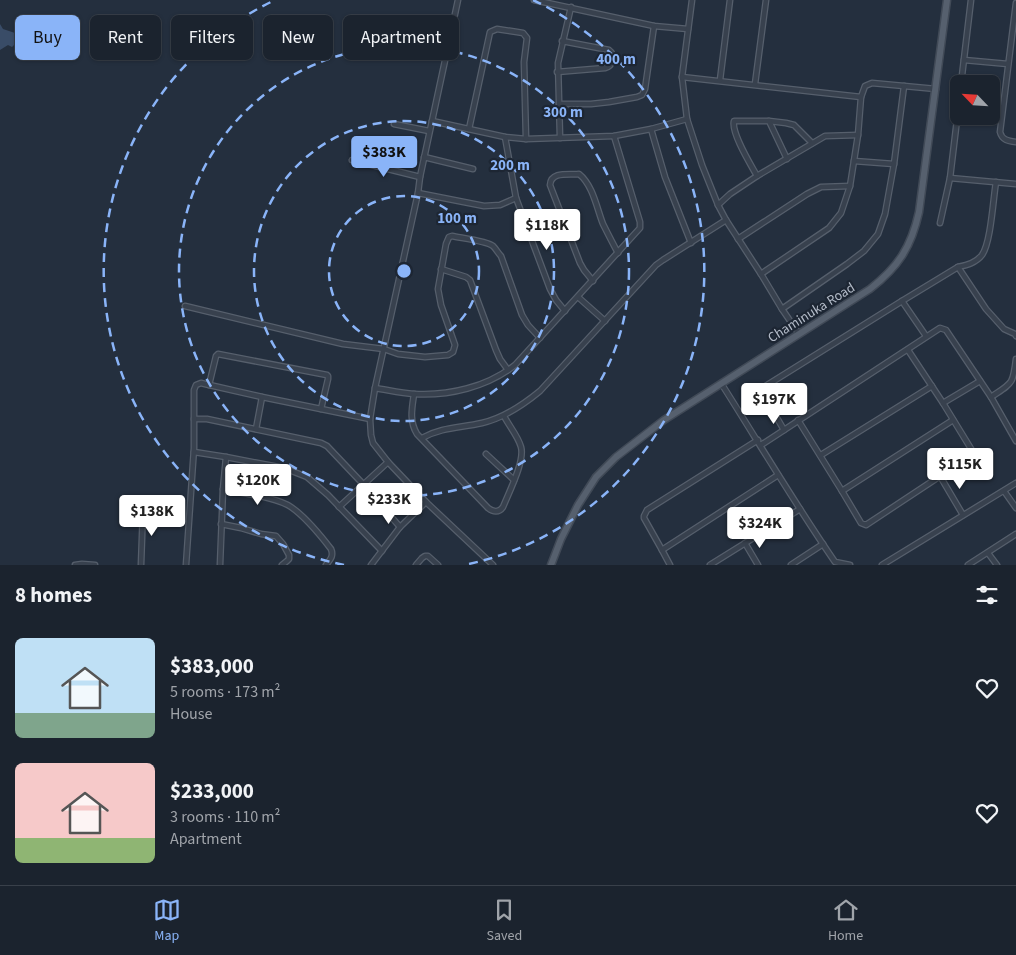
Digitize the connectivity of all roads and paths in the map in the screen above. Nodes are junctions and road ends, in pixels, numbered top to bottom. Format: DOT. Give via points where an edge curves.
graph roads {
  1 [pos="458,0"];
  2 [pos="534,0"];
  3 [pos="692,0"];
  4 [pos="730,0"];
  5 [pos="766,0"];
  6 [pos="947,0"];
  7 [pos="971,0"];
  8 [pos="1016,3"];
  9 [pos="571,8"];
  10 [pos="654,26"];
  11 [pos="688,30"];
  12 [pos="562,41"];
  13 [pos="964,60"];
  14 [pos="1008,64"];
  15 [pos="558,72"];
  16 [pos="962,75"];
  17 [pos="682,76"];
  18 [pos="720,80"];
  19 [pos="755,84"];
  20 [pos="904,86"];
  21 [pos="936,89"];
  22 [pos="861,98"];
  23 [pos="559,104"];
  24 [pos="686,119"];
  25 [pos="432,121"];
  26 [pos="768,121"];
  27 [pos="394,124"];
  28 [pos="956,125"];
  29 [pos="469,129"];
  30 [pos="650,129"];
  31 [pos="429,131"];
  32 [pos="858,135"];
  33 [pos="614,136"];
  34 [pos="505,137"];
  35 [pos="560,138"];
  36 [pos="526,139"];
  37 [pos="1016,142"];
  38 [pos="812,143"];
  39 [pos="424,157"];
  40 [pos="786,159"];
  41 [pos="352,160"];
  42 [pos="854,161"];
  43 [pos="894,164"];
  44 [pos="472,169"];
  45 [pos="757,176"];
  46 [pos="420,178"];
  47 [pos="950,178"];
  48 [pos="996,182"];
  49 [pos="1016,184"];
  50 [pos="850,186"];
  51 [pos="418,193"];
  52 [pos="516,198"];
  53 [pos="718,205"];
  54 [pos="726,220"];
  55 [pos="940,223"];
  56 [pos="738,239"];
  57 [pos="690,242"];
  58 [pos="618,253"];
  59 [pos="958,267"];
  60 [pos="441,269"];
  61 [pos="761,274"];
  62 [pos="592,281"];
  63 [pos="578,297"];
  64 [pos="902,301"];
  65 [pos="186,306"];
  66 [pos="782,309"];
  67 [pos="565,311"];
  68 [pos="605,321"];
  69 [pos="799,334"];
  70 [pos="926,336"];
  71 [pos="1016,336"];
  72 [pos="540,338"];
  73 [pos="384,349"];
  74 [pos="908,350"];
  75 [pos="1016,359"];
  76 [pos="508,370"];
  77 [pos="980,381"];
  78 [pos="721,383"];
  79 [pos="209,385"];
  80 [pos="932,386"];
  81 [pos="375,388"];
  82 [pos="414,394"];
  83 [pos="262,397"];
  84 [pos="991,397"];
  85 [pos="944,403"];
  86 [pos="322,409"];
  87 [pos="504,416"];
  88 [pos="194,419"];
  89 [pos="370,419"];
  90 [pos="798,420"];
  91 [pos="953,420"];
  92 [pos="256,429"];
  93 [pos="784,430"];
  94 [pos="1014,432"];
  95 [pos="422,438"];
  96 [pos="758,440"];
  97 [pos="1016,441"];
  98 [pos="761,445"];
  99 [pos="194,452"];
  100 [pos="486,454"];
  101 [pos="821,455"];
  102 [pos="226,457"];
  103 [pos="388,462"];
  104 [pos="778,475"];
  105 [pos="940,476"];
  106 [pos="514,480"];
  107 [pos="1016,483"];
  108 [pos="363,484"];
  109 [pos="222,489"];
  110 [pos="842,491"];
  111 [pos="1004,491"];
  112 [pos="426,502"];
  113 [pos="339,507"];
  114 [pos="1016,508"];
  115 [pos="143,509"];
  116 [pos="800,509"];
  117 [pos="963,515"];
  118 [pos="221,524"];
  119 [pos="400,528"];
  120 [pos="1016,534"];
  121 [pos="746,543"];
  122 [pos="823,544"];
  123 [pos="662,550"];
  124 [pos="382,551"];
  125 [pos="988,552"];
  126 [pos="486,563"];
  127 [pos="836,563"];
  128 [pos="75,565"];
  129 [pos="94,565"];
  130 [pos="141,565"];
  131 [pos="186,565"];
  132 [pos="220,565"];
  133 [pos="282,565"];
  134 [pos="326,565"];
  135 [pos="371,565"];
  136 [pos="416,565"];
  137 [pos="438,565"];
  138 [pos="493,565"];
  139 [pos="552,565"];
  140 [pos="670,565"];
  141 [pos="710,565"];
  142 [pos="758,565"];
  143 [pos="791,565"];
  144 [pos="850,565"];
  145 [pos="882,565"];
  146 [pos="968,565"];
  147 [pos="997,565"];
  1 -- 25 [label="street"];
  2 -- 9 [label="street"];
  3 -- 11 [label="street"];
  4 -- 18 [label="street"];
  5 -- 19 [label="street"];
  6 -- 21 [label="main road, Chaminuka Road"];
  7 -- 13 [label="street"];
  8 -- 14 [label="street"];
  9 -- 10 [label="street"];
  9 -- 12 [label="street"];
  10 -- 11 [label="street"];
  10 -- 23 [label="street" via="642,95 591,104"];
  11 -- 17 [label="street"];
  12 -- 15 [label="street"];
  12 -- 15 [label="street" via="609,50 613,55 609,67"];
  13 -- 14 [label="street"];
  13 -- 16 [label="street"];
  14 -- 37 [label="street" via="1000,132 1005,140"];
  15 -- 23 [label="street"];
  17 -- 18 [label="street"];
  17 -- 24 [label="street"];
  18 -- 19 [label="street"];
  19 -- 22 [label="street"];
  20 -- 21 [label="street"];
  20 -- 22 [label="street" via="872,83 865,86"];
  20 -- 43 [label="street"];
  21 -- 69 [label="main road, Chaminuka Road" via="919,212 907,249 892,270 870,289"];
  22 -- 32 [label="street"];
  23 -- 35 [label="street"];
  24 -- 30 [label="street"];
  24 -- 53 [label="street"];
  25 -- 29 [label="street"];
  25 -- 31 [label="street"];
  26 -- 38 [label="street" via="794,125"];
  26 -- 40 [label="street"];
  26 -- 45 [label="street" via="734,121 732,126"];
  27 -- 31 [label="street"];
  28 -- 47 [label="street"];
  29 -- 34 [label="street"];
  29 -- 36 [label="street" via="490,32 496,29 523,33 528,40 524,62"];
  30 -- 33 [label="street"];
  30 -- 57 [label="street"];
  31 -- 39 [label="street"];
  32 -- 38 [label="street" via="825,136"];
  32 -- 42 [label="street"];
  33 -- 35 [label="street"];
  33 -- 58 [label="street" via="640,225"];
  34 -- 36 [label="street"];
  34 -- 52 [label="street"];
  35 -- 36 [label="street"];
  38 -- 40 [label="street"];
  39 -- 44 [label="street"];
  39 -- 46 [label="street"];
  40 -- 45 [label="street"];
  41 -- 46 [label="street"];
  42 -- 43 [label="street"];
  42 -- 50 [label="street"];
  43 -- 66 [label="street" via="878,234 864,251"];
  45 -- 53 [label="street"];
  46 -- 51 [label="street"];
  47 -- 48 [label="street"];
  47 -- 55 [label="street"];
  48 -- 49 [label="street"];
  48 -- 59 [label="street" via="987,244 972,264"];
  50 -- 56 [label="street" via="821,186"];
  50 -- 61 [label="street" via="841,213 829,228"];
  51 -- 52 [label="street" via="484,206 500,205"];
  51 -- 73 [label="street"];
  52 -- 67 [label="street" via="550,289"];
  53 -- 54 [label="street"];
  54 -- 56 [label="street"];
  54 -- 57 [label="street"];
  56 -- 61 [label="street"];
  57 -- 68 [label="street" via="656,265"];
  58 -- 62 [label="street"];
  58 -- 62 [label="street" via="582,176 553,177 550,185 580,263"];
  59 -- 64 [label="street"];
  59 -- 71 [label="street" via="986,309 1004,329"];
  60 -- 72 [label="street" via="449,237 492,245 500,256 526,321"];
  60 -- 73 [label="street" via="439,297 455,345 453,352 425,357"];
  60 -- 76 [label="street" via="470,280 500,359"];
  61 -- 66 [label="street"];
  62 -- 63 [label="street"];
  63 -- 67 [label="street"];
  63 -- 68 [label="street"];
  64 -- 70 [label="street"];
  64 -- 93 [label="street" via="764,387 763,394"];
  65 -- 73 [label="street" via="343,344"];
  66 -- 69 [label="street"];
  67 -- 72 [label="street"];
  68 -- 87 [label="street" via="540,391"];
  69 -- 78 [label="main road, Chaminuka Road"];
  70 -- 74 [label="street"];
  70 -- 77 [label="street" via="940,328 946,330"];
  72 -- 76 [label="street"];
  73 -- 81 [label="street"];
  74 -- 80 [label="street"];
  74 -- 90 [label="street"];
  75 -- 84 [label="street" via="1011,384"];
  76 -- 82 [label="street" via="472,387 444,393"];
  77 -- 84 [label="street"];
  77 -- 85 [label="street"];
  78 -- 96 [label="street"];
  78 -- 139 [label="main road, Chaminuka Road" via="664,420 604,468 578,505"];
  79 -- 83 [label="street"];
  79 -- 86 [label="street" via="218,354 326,375 328,380"];
  79 -- 88 [label="street" via="201,383 195,387"];
  80 -- 85 [label="street"];
  80 -- 101 [label="street"];
  81 -- 82 [label="street"];
  81 -- 89 [label="street"];
  82 -- 95 [label="street" via="413,424"];
  83 -- 86 [label="street"];
  83 -- 92 [label="street"];
  84 -- 94 [label="street"];
  85 -- 91 [label="street"];
  86 -- 89 [label="street"];
  87 -- 95 [label="street" via="480,424 433,432"];
  87 -- 106 [label="street" via="522,453"];
  88 -- 92 [label="street"];
  88 -- 99 [label="street"];
  89 -- 103 [label="street" via="373,443"];
  90 -- 93 [label="street"];
  90 -- 101 [label="street"];
  91 -- 105 [label="street" via="973,452"];
  91 -- 110 [label="street"];
  92 -- 108 [label="street" via="327,446"];
  93 -- 98 [label="street"];
  94 -- 97 [label="street"];
  95 -- 106 [label="street" via="491,510 501,510"];
  96 -- 98 [label="street"];
  96 -- 123 [label="street" via="647,510 644,518"];
  98 -- 104 [label="street"];
  99 -- 102 [label="street"];
  99 -- 131 [label="street"];
  100 -- 106 [label="street"];
  101 -- 110 [label="street"];
  102 -- 109 [label="street"];
  102 -- 113 [label="street" via="302,474"];
  103 -- 108 [label="street"];
  103 -- 112 [label="street"];
  104 -- 116 [label="street"];
  104 -- 123 [label="street"];
  105 -- 110 [label="street" via="866,525 861,523"];
  105 -- 117 [label="street"];
  107 -- 111 [label="street"];
  108 -- 113 [label="street"];
  108 -- 119 [label="street"];
  109 -- 118 [label="street"];
  109 -- 134 [label="street" via="290,506 332,549 333,556"];
  111 -- 114 [label="street"];
  111 -- 117 [label="street"];
  112 -- 119 [label="street"];
  112 -- 126 [label="street"];
  113 -- 124 [label="street"];
  115 -- 130 [label="street"];
  116 -- 121 [label="street"];
  116 -- 122 [label="street"];
  117 -- 145 [label="street"];
  118 -- 132 [label="street"];
  118 -- 133 [label="street" via="276,536 289,555 288,561"];
  119 -- 124 [label="street"];
  120 -- 125 [label="street"];
  121 -- 141 [label="street"];
  121 -- 142 [label="street"];
  122 -- 127 [label="street"];
  122 -- 143 [label="street"];
  123 -- 140 [label="street"];
  124 -- 135 [label="street"];
  125 -- 146 [label="street"];
  125 -- 147 [label="street"];
  126 -- 138 [label="street"];
  127 -- 144 [label="street"];
  128 -- 129 [label="street"];
  136 -- 137 [label="street" via="428,556"];
}
